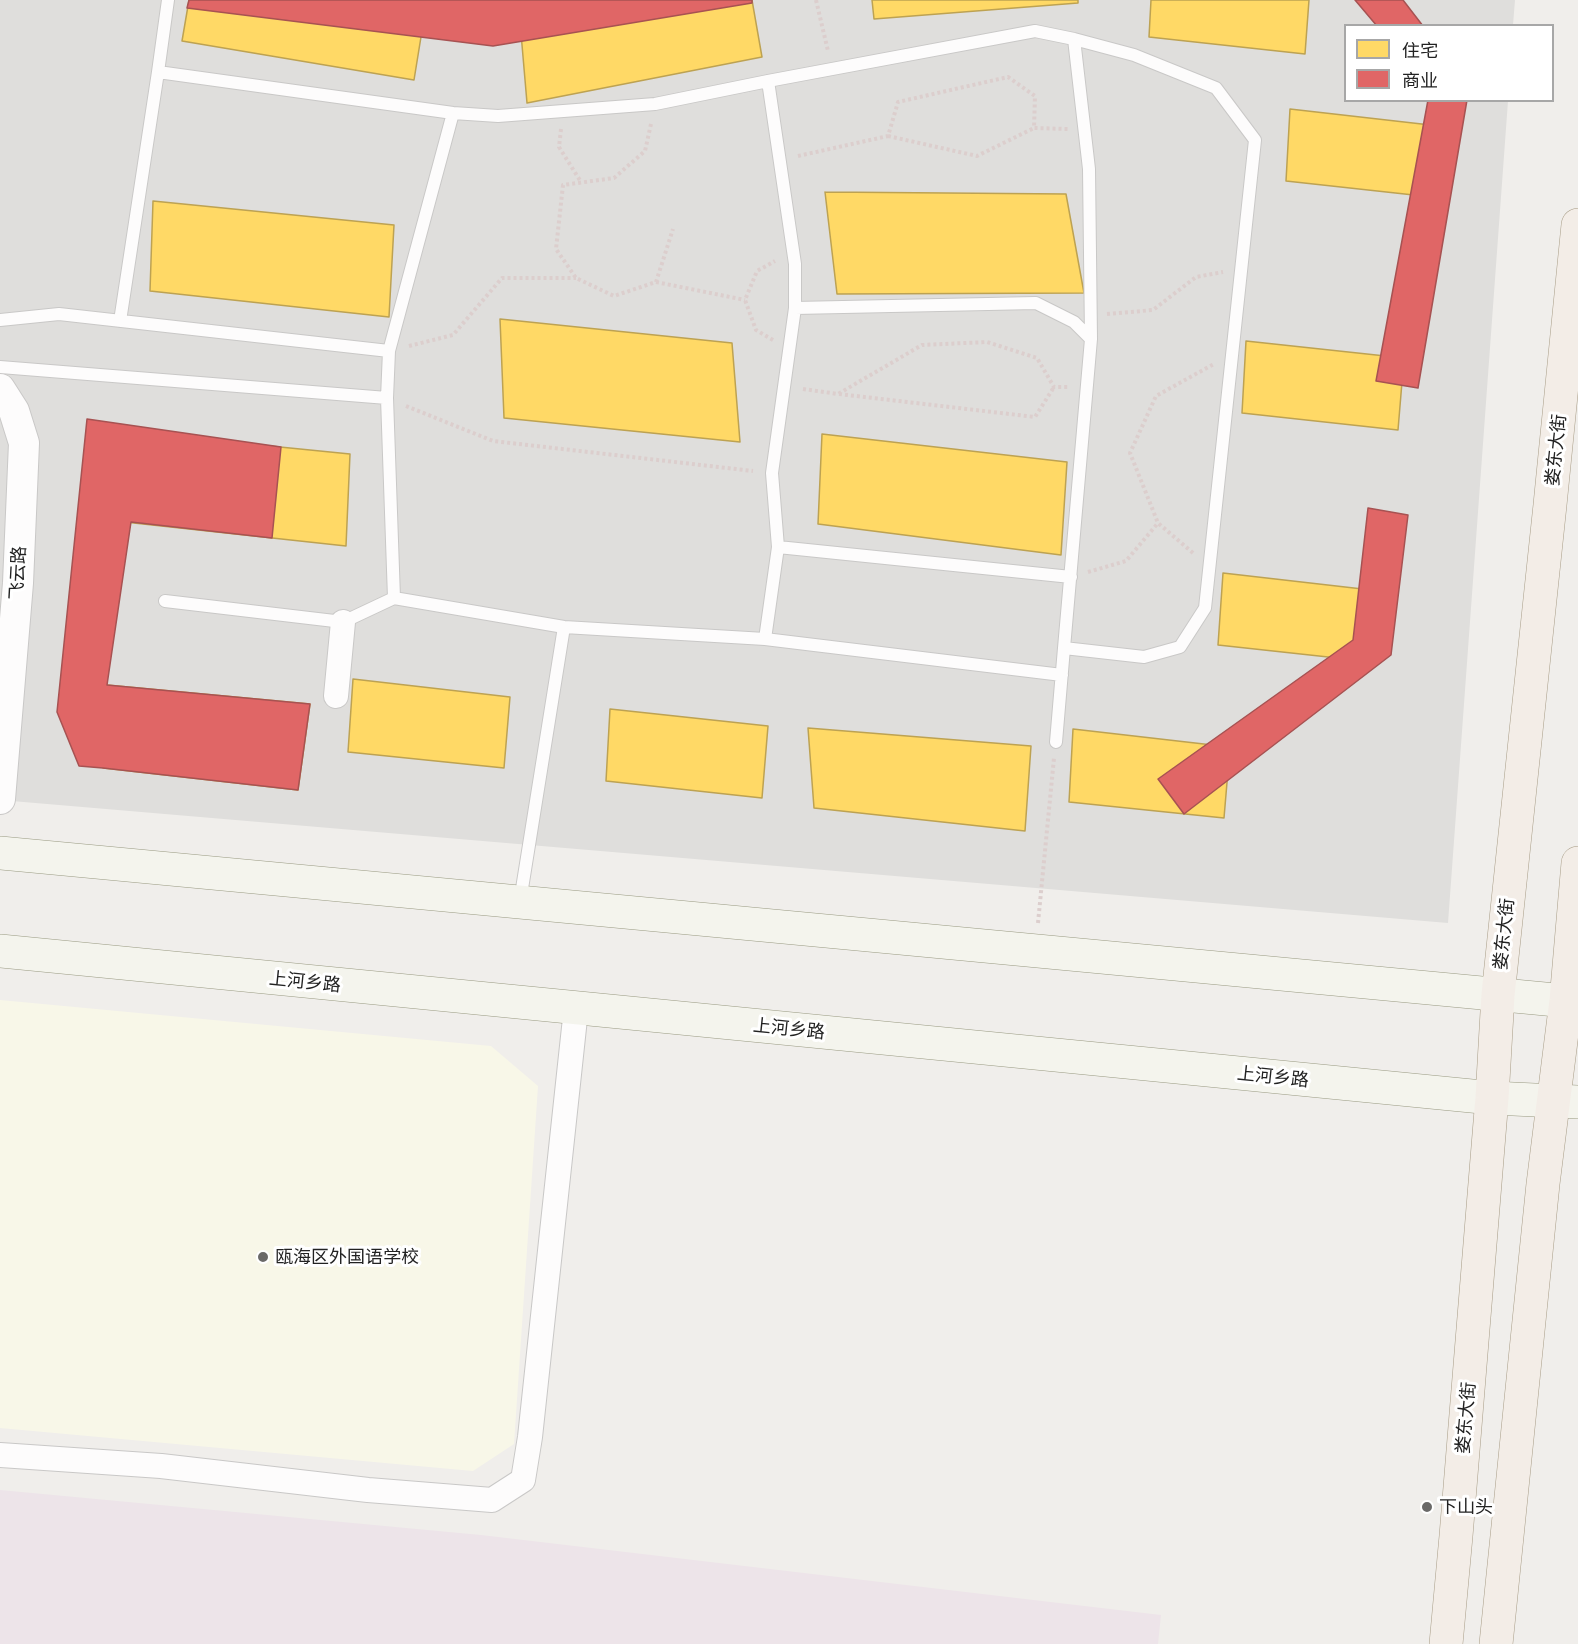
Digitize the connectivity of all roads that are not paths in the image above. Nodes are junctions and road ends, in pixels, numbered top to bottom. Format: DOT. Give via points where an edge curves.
graph roads {
  1 [pos="168,0"];
  2 [pos="1074,39"];
  3 [pos="159,72"];
  4 [pos="768,81"];
  5 [pos="453,113"];
  6 [pos="1578,225"];
  7 [pos="795,308"];
  8 [pos="0,320"];
  9 [pos="120,321"];
  10 [pos="1091,339"];
  11 [pos="389,351"];
  12 [pos="0,367"];
  13 [pos="0,389"];
  14 [pos="387,398"];
  15 [pos="778,547"];
  16 [pos="1071,577"];
  17 [pos="394,598"];
  18 [pos="165,601"];
  19 [pos="343,622"];
  20 [pos="564,627"];
  21 [pos="765,639"];
  22 [pos="1064,648"];
  23 [pos="1062,675"];
  24 [pos="336,696"];
  25 [pos="1056,742"];
  26 [pos="0,799"];
  27 [pos="0,853"];
  28 [pos="1578,863"];
  29 [pos="519,902"];
  30 [pos="0,951"];
  31 [pos="1498,995"];
  32 [pos="1572,1002"];
  33 [pos="576,1009"];
  34 [pos="1492,1098"];
  35 [pos="1565,1101"];
  36 [pos="0,1455"];
  37 [pos="1446,1644"];
  38 [pos="1496,1644"];
  1 -- 3 [label="lane"];
  2 -- 4 [label="lane" via="1035,31"];
  2 -- 10 [label="lane" via="1089,169"];
  2 -- 22 [label="lane" via="1134,55 1216,88 1255,140 1205,608 1180,647 1144,657"];
  3 -- 5 [label="lane"];
  3 -- 9 [label="lane"];
  4 -- 5 [label="lane" via="655,104 498,116"];
  4 -- 7 [label="lane" via="795,264"];
  5 -- 11 [label="lane"];
  6 -- 31 [label="main road, 娄东大街"];
  7 -- 10 [label="lane" via="1036,303 1074,322"];
  7 -- 15 [label="lane" via="772,473"];
  8 -- 9 [label="lane" via="59,315"];
  9 -- 11 [label="lane"];
  10 -- 16 [label="lane"];
  11 -- 14 [label="lane"];
  12 -- 14 [label="lane"];
  13 -- 26 [label="street, 飞云路" via="14,411 24,443 18,583"];
  14 -- 17 [label="lane"];
  15 -- 16 [label="lane"];
  15 -- 21 [label="lane"];
  16 -- 22 [label="lane"];
  17 -- 19 [label="lane"];
  17 -- 20 [label="lane"];
  18 -- 19 [label="lane"];
  19 -- 24 [label="street"];
  20 -- 21 [label="lane"];
  20 -- 29 [label="lane"];
  21 -- 23 [label="lane"];
  22 -- 23 [label="lane"];
  23 -- 25 [label="lane"];
  27 -- 29 [label="main road"];
  28 -- 32 [label="main road"];
  29 -- 31 [label="main road"];
  30 -- 33 [label="main road, 上河乡路"];
  31 -- 32 [label="main road"];
  31 -- 34 [label="main road, 娄东大街"];
  32 -- 35 [label="main road"];
  33 -- 34 [label="main road, 上河乡路"];
  33 -- 36 [label="street" via="523,1480 492,1500 161,1466"];
  34 -- 35 [label="main road, 上河乡路"];
  34 -- 37 [label="main road, 娄东大街"];
  35 -- 38 [label="main road"];
}
